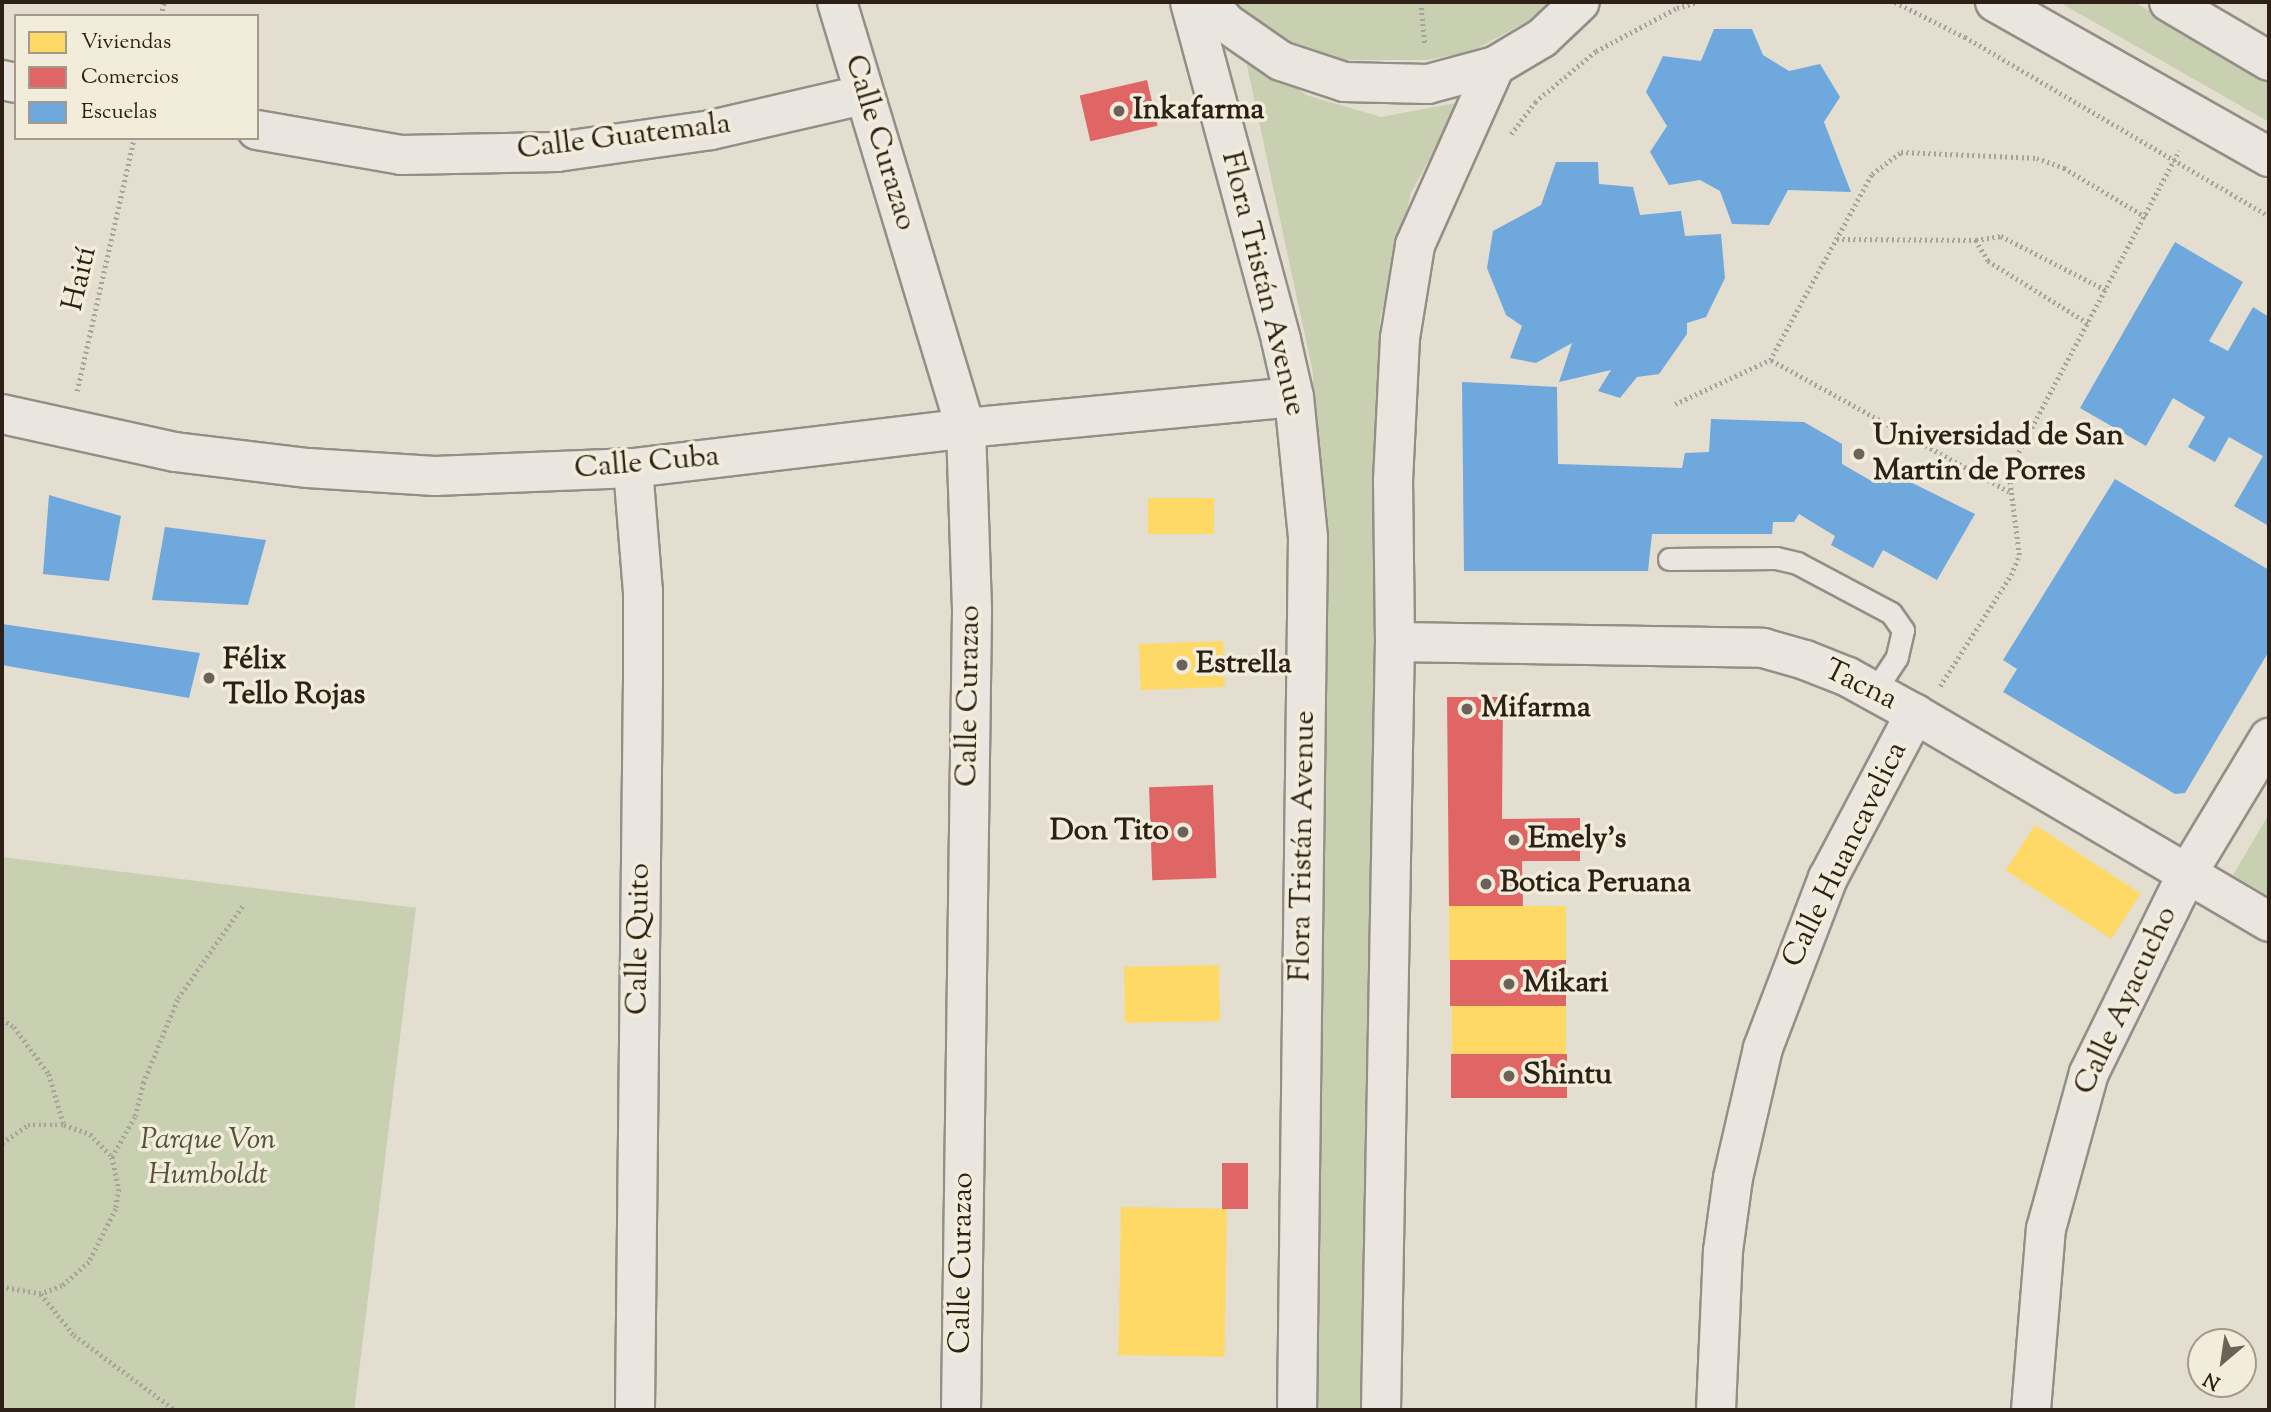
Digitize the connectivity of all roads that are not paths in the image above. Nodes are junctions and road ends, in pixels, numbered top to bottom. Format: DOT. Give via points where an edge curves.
graph roads {
  1 [pos="837,2"];
  2 [pos="1191,2"];
  3 [pos="1208,2"];
  4 [pos="1580,2"];
  5 [pos="1995,2"];
  6 [pos="2169,2"];
  7 [pos="2269,61"];
  8 [pos="1495,65"];
  9 [pos="863,95"];
  10 [pos="259,130"];
  11 [pos="2269,157"];
  12 [pos="1294,397"];
  13 [pos="2,414"];
  14 [pos="966,428"];
  15 [pos="634,468"];
  16 [pos="1669,559"];
  17 [pos="1395,642"];
  18 [pos="1874,692"];
  19 [pos="1915,714"];
  20 [pos="2269,738"];
  21 [pos="2188,874"];
  22 [pos="2269,922"];
  23 [pos="635,1410"];
  24 [pos="961,1410"];
  25 [pos="1297,1410"];
  26 [pos="1381,1410"];
  27 [pos="1716,1410"];
  28 [pos="2031,1410"];
  1 -- 9 [label="street, Calle Curazao"];
  2 -- 12 [label="street, Flora Tristán Avenue"];
  3 -- 8 [label="street" via="1226,23 1281,61 1344,82 1428,84"];
  4 -- 8 [label="street" via="1542,38"];
  5 -- 11 [label="street"];
  6 -- 7 [label="street"];
  8 -- 17 [label="street" via="1455,149 1413,258 1400,338 1394,468"];
  9 -- 10 [label="street, Calle Guatemala" via="710,130 557,152 401,155"];
  9 -- 14 [label="street, Calle Curazao"];
  12 -- 14 [label="street, Calle Cuba"];
  12 -- 25 [label="street, Flora Tristán Avenue" via="1308,537"];
  13 -- 15 [label="street, Calle Cuba" via="175,452 371,473"];
  14 -- 15 [label="street, Calle Cuba"];
  14 -- 24 [label="street, Calle Curazao" via="972,612"];
  15 -- 23 [label="street, Calle Quito" via="643,654"];
  16 -- 18 [label="lane" via="1776,558 1797,563 1891,613 1903,630 1897,657"];
  17 -- 18 [label="street, Tacna" via="1763,648 1805,660"];
  17 -- 26 [label="street"];
  18 -- 19 [label="street, Tacna"];
  19 -- 21 [label="street, Tacna"];
  19 -- 27 [label="street, Calle Huancavelica" via="1828,878 1763,1048 1733,1178 1723,1251"];
  20 -- 21 [label="street, Calle Ayacucho"];
  21 -- 22 [label="street, Tacna"];
  21 -- 28 [label="street, Calle Ayacucho" via="2110,1023 2072,1124 2046,1229"];
}
